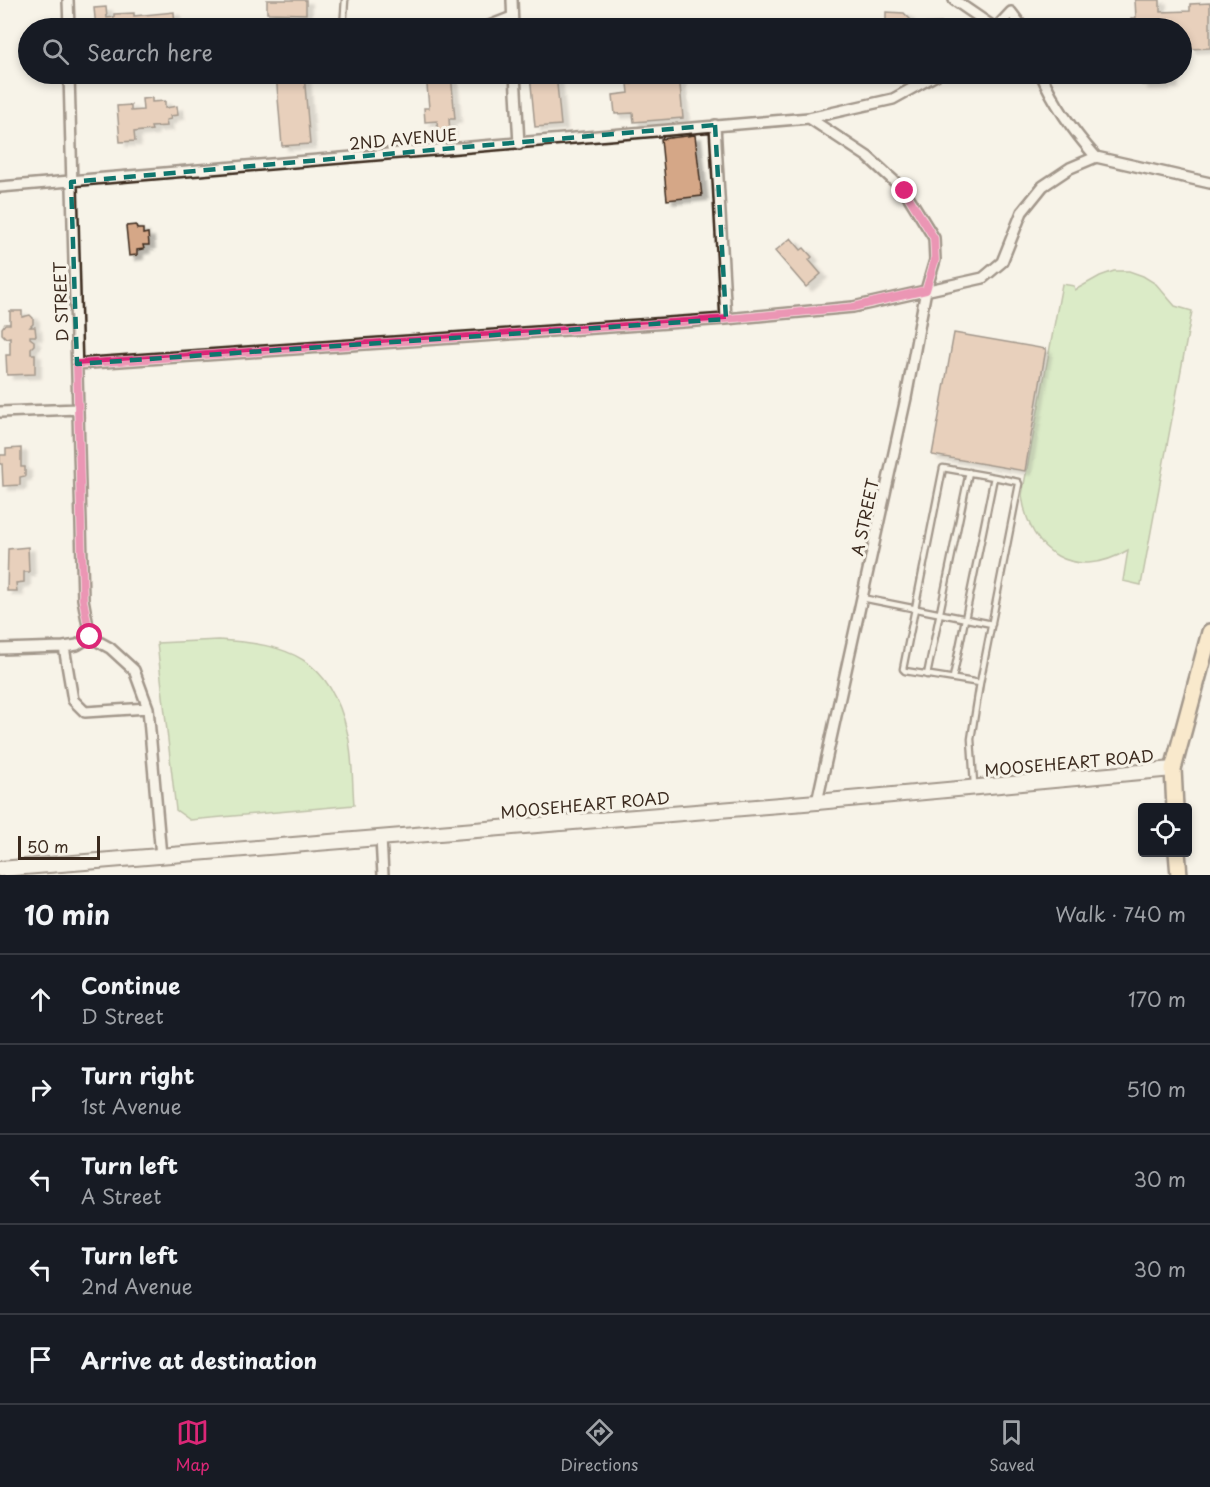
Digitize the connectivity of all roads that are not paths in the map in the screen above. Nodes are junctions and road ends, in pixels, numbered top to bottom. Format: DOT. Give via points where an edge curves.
graph roads {
  1 [pos="68,0"];
  2 [pos="345,0"];
  3 [pos="512,0"];
  4 [pos="954,0"];
  5 [pos="1012,0"];
  6 [pos="1011,12"];
  7 [pos="512,17"];
  8 [pos="69,18"];
  9 [pos="344,18"];
  10 [pos="981,18"];
  11 [pos="1005,18"];
  12 [pos="1016,18"];
  13 [pos="69,84"];
  14 [pos="516,84"];
  15 [pos="920,84"];
  16 [pos="1045,84"];
  17 [pos="809,118"];
  18 [pos="715,125"];
  19 [pos="519,144"];
  20 [pos="1096,157"];
  21 [pos="72,182"];
  22 [pos="1210,183"];
  23 [pos="0,187"];
  24 [pos="926,290"];
  25 [pos="726,319"];
  26 [pos="77,364"];
  27 [pos="78,409"];
  28 [pos="0,412"];
  29 [pos="969,472"];
  30 [pos="994,477"];
  31 [pos="862,598"];
  32 [pos="915,609"];
  33 [pos="939,614"];
  34 [pos="965,618"];
  35 [pos="992,624"];
  36 [pos="1210,632"];
  37 [pos="90,637"];
  38 [pos="64,647"];
  39 [pos="0,649"];
  40 [pos="927,675"];
  41 [pos="953,678"];
  42 [pos="980,683"];
  43 [pos="148,708"];
  44 [pos="1173,769"];
  45 [pos="974,787"];
  46 [pos="817,802"];
  47 [pos="1175,803"];
  48 [pos="381,838"];
  49 [pos="161,856"];
  50 [pos="1178,857"];
  51 [pos="0,869"];
  52 [pos="383,875"];
  53 [pos="1179,875"];
  1 -- 8 [label="street"];
  2 -- 9 [label="lane"];
  3 -- 7 [label="street"];
  4 -- 10 [label="street"];
  5 -- 6 [label="street"];
  6 -- 11 [label="street"];
  6 -- 12 [label="street"];
  13 -- 21 [label="street, D STREET"];
  14 -- 19 [label="street"];
  15 -- 17 [label="street, 2ND AVENUE" via="893,99"];
  16 -- 20 [label="street" via="1069,126"];
  17 -- 18 [label="street, 2ND AVENUE"];
  17 -- 24 [label="street, A STREET" via="868,157 905,191 934,238 935,260"];
  18 -- 19 [label="street, 2ND AVENUE"];
  18 -- 25 [label="street"];
  19 -- 21 [label="street, 2ND AVENUE"];
  20 -- 22 [label="street"];
  20 -- 24 [label="street" via="1043,186 1022,212 1002,262 983,278"];
  21 -- 23 [label="street, 2ND AVENUE"];
  21 -- 26 [label="street, D STREET"];
  24 -- 25 [label="street" via="853,307"];
  24 -- 31 [label="street, A STREET"];
  25 -- 26 [label="street"];
  26 -- 27 [label="street, D STREET"];
  27 -- 28 [label="street"];
  27 -- 37 [label="street, D STREET" via="83,599"];
  29 -- 30 [label="lane"];
  29 -- 32 [label="lane" via="943,468"];
  29 -- 33 [label="lane"];
  30 -- 34 [label="lane"];
  30 -- 35 [label="lane" via="1019,484"];
  31 -- 32 [label="lane"];
  31 -- 46 [label="street, A STREET"];
  32 -- 33 [label="lane"];
  32 -- 40 [label="lane" via="903,669"];
  33 -- 34 [label="lane"];
  33 -- 40 [label="lane"];
  34 -- 35 [label="lane"];
  34 -- 41 [label="lane"];
  35 -- 42 [label="lane"];
  36 -- 44 [label="main road"];
  37 -- 38 [label="street"];
  37 -- 43 [label="street" via="110,648 134,670"];
  38 -- 39 [label="street"];
  38 -- 43 [label="street" via="73,700 85,712"];
  40 -- 41 [label="lane"];
  41 -- 42 [label="lane"];
  42 -- 45 [label="lane" via="971,732"];
  43 -- 49 [label="street"];
  44 -- 45 [label="main road, MOOSEHEART ROAD"];
  44 -- 47 [label="main road"];
  45 -- 46 [label="main road, MOOSEHEART ROAD"];
  46 -- 48 [label="main road, MOOSEHEART ROAD"];
  48 -- 49 [label="main road, MOOSEHEART ROAD"];
  48 -- 52 [label="street"];
  49 -- 51 [label="main road, MOOSEHEART ROAD"];
  50 -- 53 [label="main road"];
}
